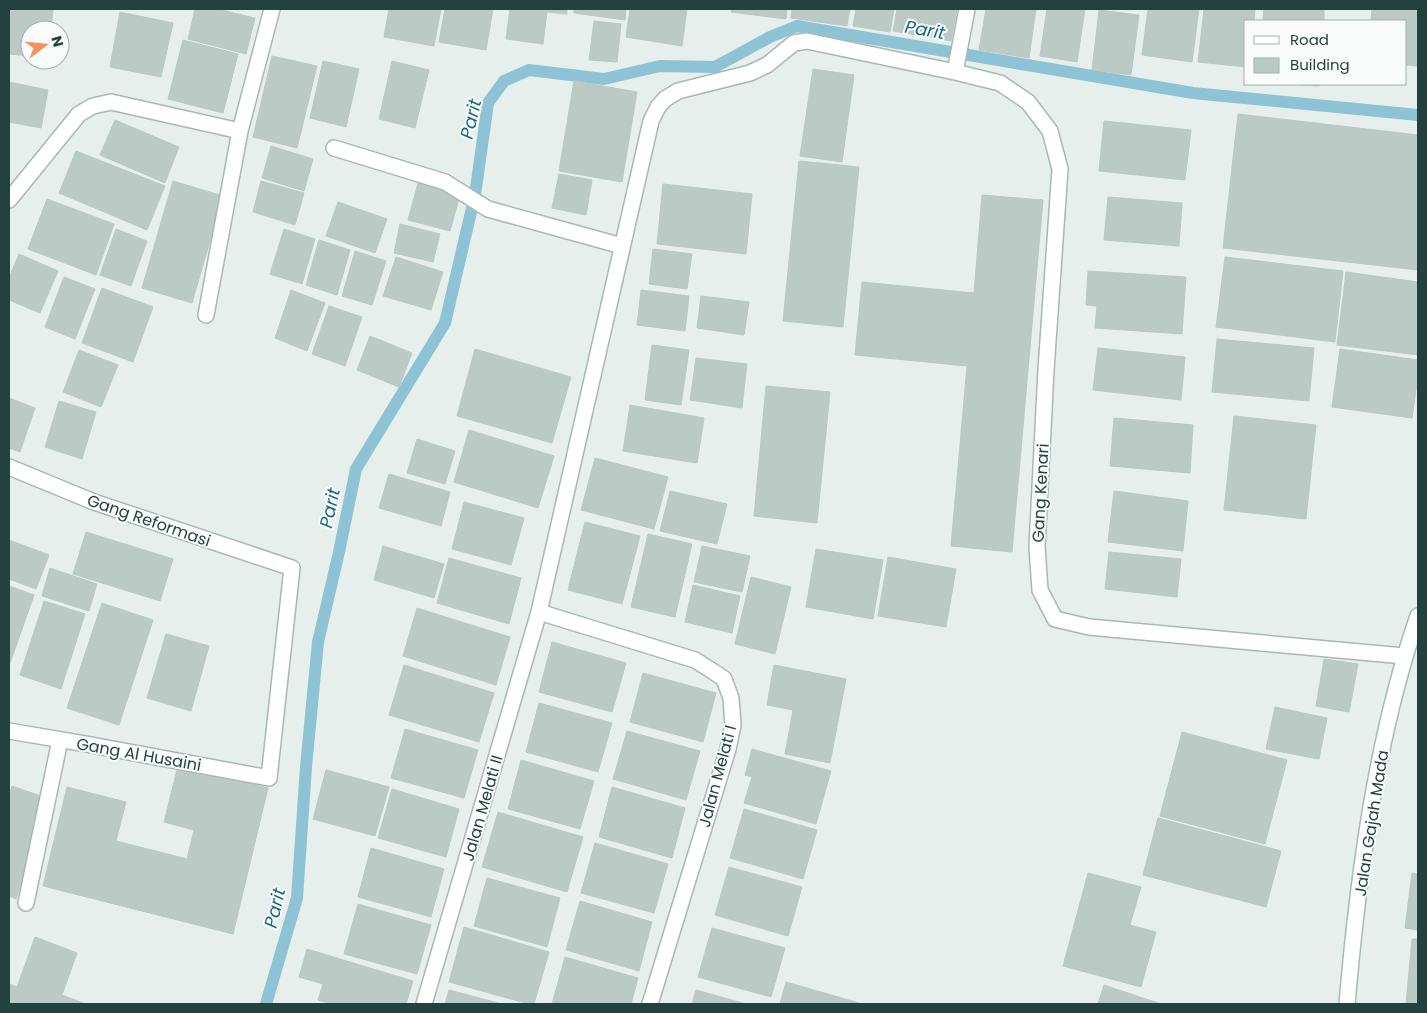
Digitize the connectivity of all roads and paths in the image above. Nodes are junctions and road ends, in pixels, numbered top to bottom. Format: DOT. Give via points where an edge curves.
graph roads {
  1 [pos="272,9"];
  2 [pos="967,9"];
  3 [pos="956,66"];
  4 [pos="240,131"];
  5 [pos="334,148"];
  6 [pos="9,200"];
  7 [pos="622,246"];
  8 [pos="206,315"];
  9 [pos="9,467"];
  10 [pos="539,612"];
  11 [pos="1418,616"];
  12 [pos="1404,656"];
  13 [pos="9,731"];
  14 [pos="60,740"];
  15 [pos="269,778"];
  16 [pos="26,902"];
  17 [pos="424,1004"];
  18 [pos="650,1004"];
  19 [pos="1348,1004"];
  1 -- 4 [label="street"];
  2 -- 3 [label="street"];
  3 -- 7 [label="street, Gang Kenari" via="808,41 794,43 767,65 750,73 678,91 665,99 651,121"];
  3 -- 12 [label="street, Gang Kenari" via="1000,83 1028,102 1050,131 1060,169 1037,547 1040,590 1055,619 1089,627"];
  4 -- 6 [label="street" via="111,102 93,106 79,114"];
  4 -- 8 [label="street"];
  5 -- 7 [label="street" via="445,182 488,209"];
  7 -- 10 [label="street, Jalan Melati II"];
  9 -- 15 [label="street, Gang Reformasi" via="94,502 292,568"];
  10 -- 17 [label="street, Jalan Melati II"];
  10 -- 18 [label="street, Jalan Melati I" via="695,660 724,679 731,698 733,725 728,749"];
  11 -- 12 [label="street, Jalan Gajah Mada"];
  12 -- 19 [label="street, Jalan Gajah Mada" via="1373,792 1352,942"];
  13 -- 14 [label="street, Gang Al Husaini"];
  14 -- 15 [label="street, Gang Al Husaini"];
  14 -- 16 [label="street"];
}
